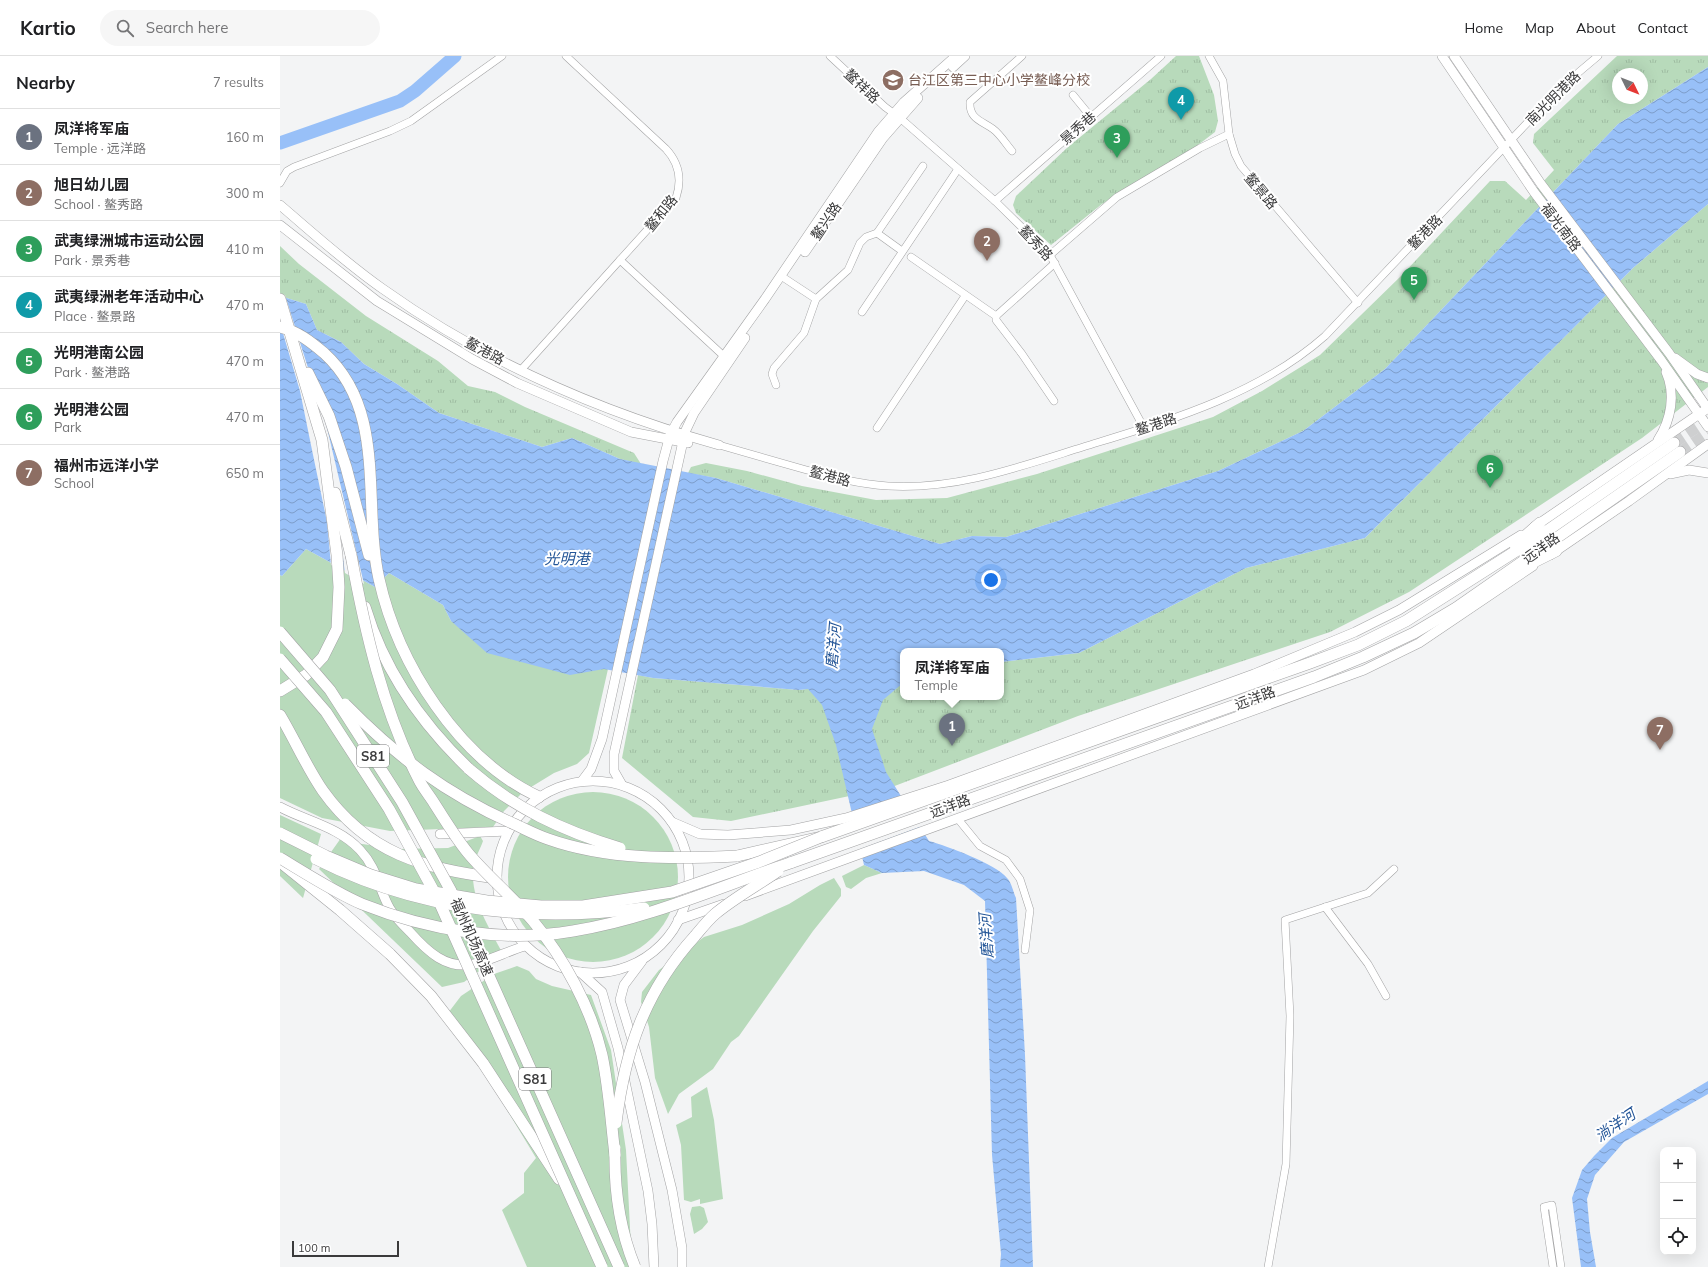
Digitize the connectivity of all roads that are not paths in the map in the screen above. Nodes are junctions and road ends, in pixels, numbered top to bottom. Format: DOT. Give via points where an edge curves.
graph roads {
  1 [pos="502,56"];
  2 [pos="566,56"];
  3 [pos="830,56"];
  4 [pos="956,56"];
  5 [pos="965,56"];
  6 [pos="1022,56"];
  7 [pos="1162,56"];
  8 [pos="1209,56"];
  9 [pos="1442,56"];
  10 [pos="1454,56"];
  11 [pos="1598,56"];
  12 [pos="1073,95"];
  13 [pos="897,116"];
  14 [pos="1091,117"];
  15 [pos="1229,134"];
  16 [pos="1507,145"];
  17 [pos="1012,151"];
  18 [pos="923,166"];
  19 [pos="958,169"];
  20 [pos="280,183"];
  21 [pos="995,201"];
  22 [pos="280,205"];
  23 [pos="280,226"];
  24 [pos="877,233"];
  25 [pos="902,250"];
  26 [pos="1050,255"];
  27 [pos="911,257"];
  28 [pos="620,260"];
  29 [pos="1055,263"];
  30 [pos="783,278"];
  31 [pos="964,296"];
  32 [pos="280,299"];
  33 [pos="816,300"];
  34 [pos="1358,303"];
  35 [pos="862,312"];
  36 [pos="996,316"];
  37 [pos="1639,322"];
  38 [pos="280,327"];
  39 [pos="294,344"];
  40 [pos="1669,353"];
  41 [pos="727,359"];
  42 [pos="1661,360"];
  43 [pos="521,370"];
  44 [pos="1708,378"];
  45 [pos="776,385"];
  46 [pos="700,397"];
  47 [pos="1054,401"];
  48 [pos="1708,409"];
  49 [pos="1700,414"];
  50 [pos="877,428"];
  51 [pos="1144,428"];
  52 [pos="1708,428"];
  53 [pos="670,436"];
  54 [pos="684,439"];
  55 [pos="322,440"];
  56 [pos="1656,444"];
  57 [pos="1708,444"];
  58 [pos="719,445"];
  59 [pos="1708,473"];
  60 [pos="1662,478"];
  61 [pos="1540,523"];
  62 [pos="1556,551"];
  63 [pos="351,555"];
  64 [pos="1486,570"];
  65 [pos="1495,582"];
  66 [pos="386,609"];
  67 [pos="280,632"];
  68 [pos="281,661"];
  69 [pos="330,690"];
  70 [pos="280,691"];
  71 [pos="280,715"];
  72 [pos="280,720"];
  73 [pos="295,740"];
  74 [pos="582,781"];
  75 [pos="622,785"];
  76 [pos="539,797"];
  77 [pos="280,807"];
  78 [pos="958,819"];
  79 [pos="672,822"];
  80 [pos="508,831"];
  81 [pos="280,833"];
  82 [pos="440,834"];
  83 [pos="821,837"];
  84 [pos="280,840"];
  85 [pos="645,856"];
  86 [pos="280,858"];
  87 [pos="280,863"];
  88 [pos="790,863"];
  89 [pos="1394,869"];
  90 [pos="496,878"];
  91 [pos="679,902"];
  92 [pos="1325,907"];
  93 [pos="678,920"];
  94 [pos="525,946"];
  95 [pos="1025,950"];
  96 [pos="643,959"];
  97 [pos="580,972"];
  98 [pos="1386,996"];
  99 [pos="615,1155"];
  100 [pos="578,1212"];
  101 [pos="602,1267"];
  102 [pos="619,1267"];
  103 [pos="635,1267"];
  104 [pos="654,1267"];
  105 [pos="682,1267"];
  106 [pos="1268,1267"];
  107 [pos="1553,1267"];
  108 [pos="1561,1267"];
  1 -- 20 [label="street" via="411,121 294,166"];
  2 -- 28 [label="street, 鳌和路" via="666,149 677,164 680,185 676,198"];
  3 -- 13 [label="street, 鳌祥路"];
  4 -- 13 [label="main road, 鳌兴路" via="904,102"];
  5 -- 13 [label="main road, 鳌兴路"];
  6 -- 17 [label="street" via="970,102 970,110 975,117 993,129"];
  7 -- 14 [label="street, 景秀巷"];
  8 -- 15 [label="street, 鳌景路" via="1223,81"];
  9 -- 16 [label="main road, 福光南路"];
  10 -- 16 [label="main road, 福光南路"];
  11 -- 16 [label="street, 南光明港路" via="1565,85"];
  12 -- 14 [label="street"];
  13 -- 19 [label="street, 鳌秀路"];
  13 -- 30 [label="main road, 鳌兴路" via="878,132"];
  14 -- 21 [label="street, 景秀巷"];
  15 -- 26 [label="street" via="1200,148 1117,197"];
  15 -- 34 [label="street, 鳌景路" via="1244,171"];
  16 -- 34 [label="street, 鳌港路"];
  16 -- 37 [label="main road, 福光南路" via="1541,184"];
  16 -- 37 [label="main road, 福光南路" via="1534,192"];
  18 -- 24 [label="street"];
  19 -- 21 [label="street, 鳌秀路"];
  19 -- 25 [label="street"];
  21 -- 26 [label="street, 鳌秀路"];
  22 -- 43 [label="main road, 鳌港路" via="384,290 442,327"];
  23 -- 53 [label="main road, 鳌港路" via="377,301 472,359 517,383 631,432"];
  24 -- 25 [label="street"];
  24 -- 33 [label="street" via="866,237 860,243 848,270"];
  25 -- 35 [label="street"];
  26 -- 29 [label="street, 鳌秀路"];
  27 -- 31 [label="street"];
  28 -- 41 [label="street"];
  28 -- 43 [label="street, 鳌和路"];
  29 -- 36 [label="street"];
  29 -- 51 [label="street, 鳌秀路"];
  30 -- 33 [label="street"];
  30 -- 41 [label="main road, 鳌兴路"];
  31 -- 36 [label="street"];
  31 -- 50 [label="street"];
  32 -- 39 [label="highway"];
  33 -- 45 [label="street" via="804,333 774,368 772,374"];
  34 -- 51 [label="street, 鳌港路" via="1312,347 1278,369 1211,404"];
  36 -- 47 [label="street" via="996,320"];
  37 -- 40 [label="main road, 福光南路"];
  37 -- 42 [label="main road, 福光南路"];
  38 -- 66 [label="highway" via="310,341 332,360 348,383 361,409 370,460 373,543"];
  39 -- 55 [label="highway"];
  39 -- 66 [label="highway" via="329,416"];
  40 -- 44 [label="main road" via="1697,374"];
  40 -- 48 [label="main road, 福光南路"];
  41 -- 46 [label="main road, 鳌兴路"];
  42 -- 49 [label="main road, 福光南路"];
  42 -- 56 [label="main road" via="1670,382 1670,411 1666,428"];
  43 -- 53 [label="main road, 鳌港路"];
  46 -- 53 [label="main road"];
  46 -- 54 [label="main road"];
  48 -- 49 [label="main road"];
  49 -- 52 [label="main road, 福光南路"];
  49 -- 56 [label="main road"];
  51 -- 58 [label="street, 鳌港路" via="985,477 921,486 888,486 847,481"];
  53 -- 54 [label="main road, 鳌港路"];
  53 -- 74 [label="main road" via="602,739 591,769"];
  54 -- 58 [label="main road, 鳌港路"];
  54 -- 75 [label="main road" via="614,754 614,771"];
  55 -- 63 [label="highway"];
  55 -- 70 [label="highway, bridge" via="337,555 337,629 323,657 306,674"];
  56 -- 61 [label="main road"];
  57 -- 60 [label="main road"];
  59 -- 60 [label="main road" via="1689,470 1675,472"];
  60 -- 62 [label="main road"];
  61 -- 64 [label="highway"];
  61 -- 79 [label="main road" via="1399,610 1355,632 1254,674 950,784 846,818 791,830 728,835 692,832"];
  62 -- 65 [label="highway"];
  62 -- 78 [label="main road" via="1418,643 1364,670"];
  63 -- 85 [label="highway, bridge" via="381,651 415,709 450,751 494,790 525,810 573,832"];
  63 -- 99 [label="highway, bridge" via="373,660 419,781 468,854 510,896 555,948 580,995 601,1054"];
  64 -- 65 [label="highway, 远洋路" via="1677,447"];
  64 -- 83 [label="highway, 远洋路" via="1406,621 1358,645"];
  65 -- 88 [label="highway, 远洋路" via="1414,633 1328,671"];
  66 -- 76 [label="highway" via="413,671 451,725 488,762 514,783"];
  67 -- 69 [label="highway, 福州机场高速 / S81, bridge"];
  68 -- 100 [label="highway, 福州机场高速 / S81, bridge" via="326,712 389,809 437,897"];
  69 -- 85 [label="highway, bridge" via="375,734 427,777 483,811 548,839 596,851"];
  69 -- 102 [label="highway, 福州机场高速 / S81, bridge" via="402,802 451,890"];
  71 -- 73 [label="highway"];
  72 -- 73 [label="highway"];
  73 -- 90 [label="highway" via="322,790 342,816 368,839 395,854 425,865"];
  74 -- 75 [label="main road"];
  74 -- 76 [label="main road" via="559,787"];
  75 -- 79 [label="main road" via="650,799"];
  76 -- 80 [label="main road" via="522,812"];
  77 -- 94 [label="main road" via="332,830 359,849 378,878 390,909 430,953 447,963 459,966 473,964"];
  78 -- 93 [label="main road"];
  78 -- 95 [label="street" via="980,846 1006,860 1020,879 1030,910"];
  79 -- 93 [label="main road" via="684,845 689,870 687,896"];
  80 -- 82 [label="main road"];
  80 -- 90 [label="main road" via="499,854"];
  81 -- 83 [label="highway, bridge" via="371,875 416,889 487,901 541,906 582,906 672,892"];
  83 -- 85 [label="highway, bridge" via="737,856 684,859"];
  84 -- 91 [label="highway, bridge" via="340,872 387,889 481,910 558,916 622,911"];
  86 -- 91 [label="highway, bridge" via="361,903 405,920 493,934 573,932"];
  87 -- 100 [label="highway, bridge" via="340,910 390,954 431,996 483,1063"];
  88 -- 91 [label="highway, bridge"];
  88 -- 99 [label="highway, bridge" via="715,914 682,950 654,990 633,1038 621,1084 615,1129"];
  89 -- 92 [label="street" via="1368,893"];
  90 -- 94 [label="main road" via="498,897 504,915 513,932"];
  92 -- 98 [label="street" via="1368,964"];
  92 -- 106 [label="street" via="1285,920 1290,1016 1286,1164"];
  93 -- 96 [label="main road" via="661,944"];
  94 -- 97 [label="main road" via="560,968"];
  96 -- 97 [label="main road" via="623,968 602,973"];
  96 -- 105 [label="main road" via="628,977 620,1000 645,1082 672,1190 682,1248"];
  97 -- 104 [label="main road" via="602,992 618,1048 648,1191"];
  99 -- 103 [label="highway, bridge" via="618,1215"];
  100 -- 101 [label="highway, 福州机场高速 / S81, bridge"];
  107 -- 108 [label="street" via="1544,1207 1552,1205"];
}
